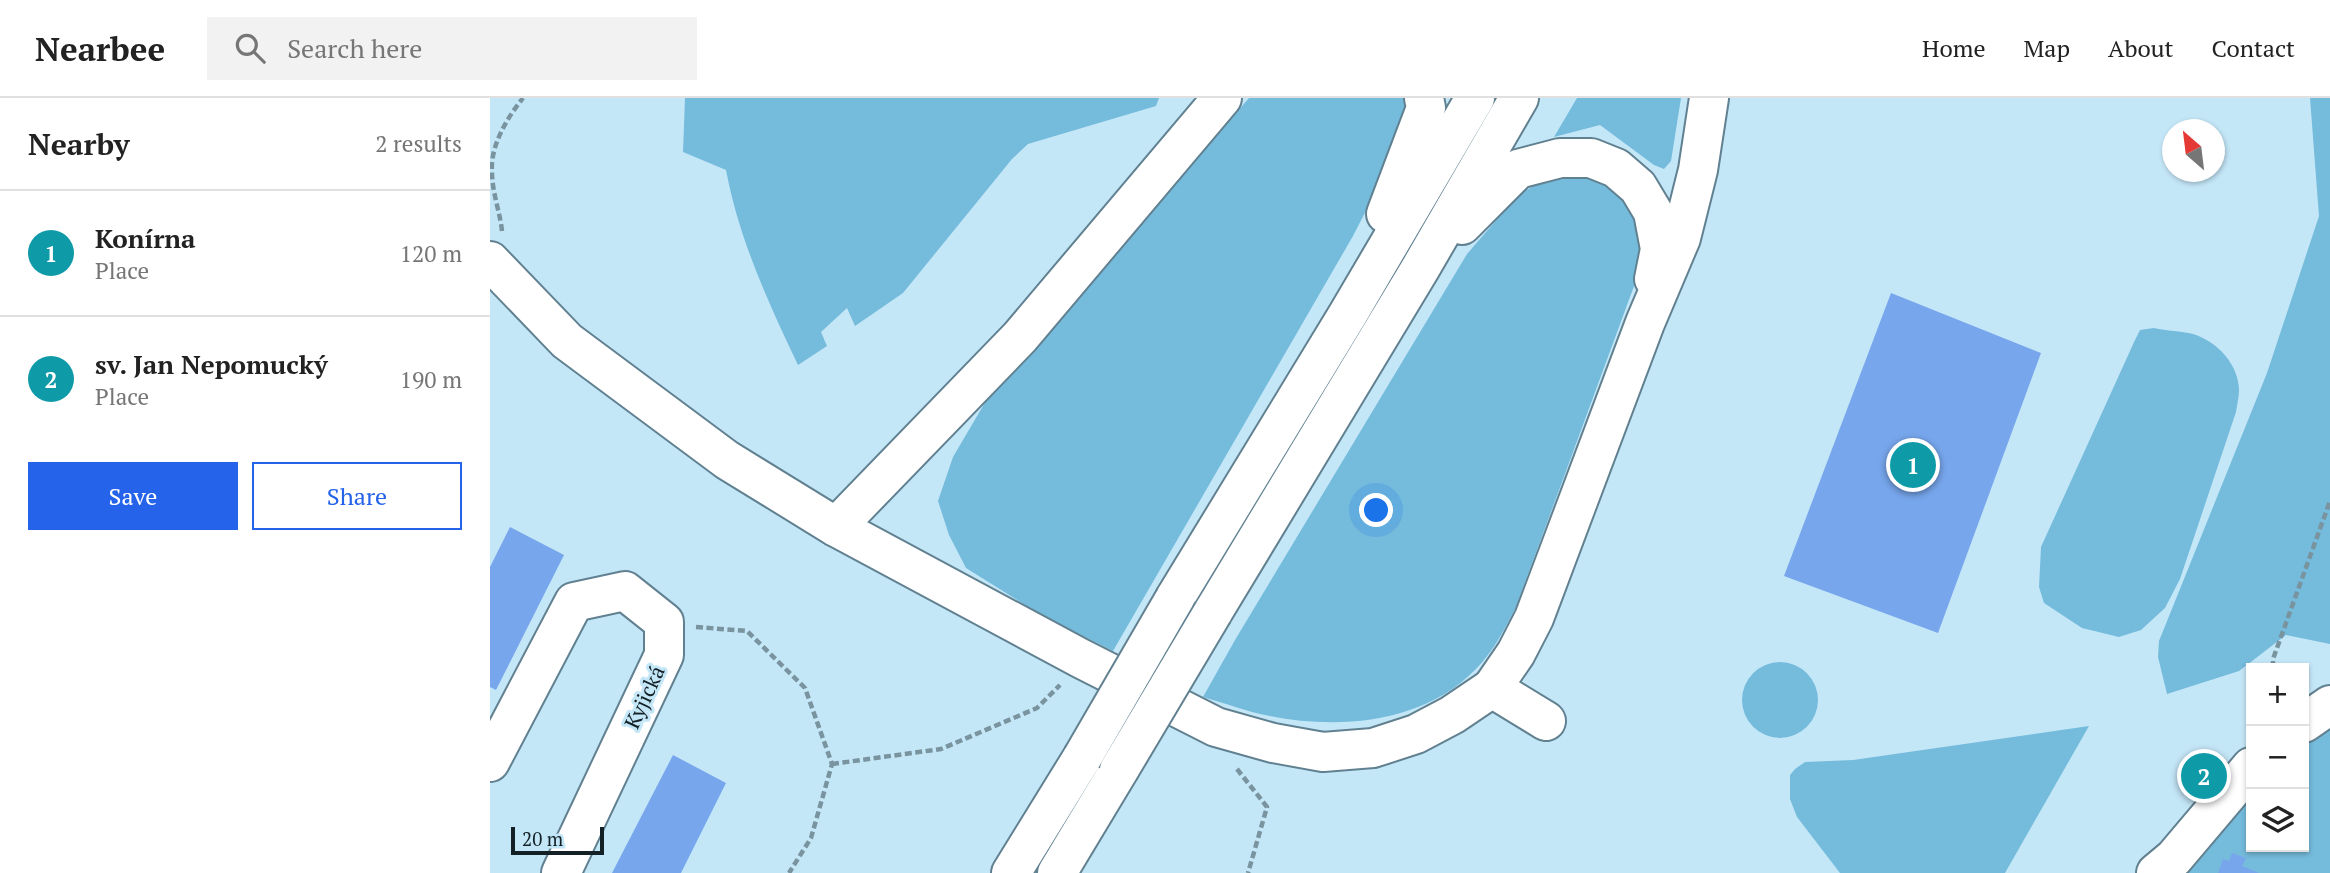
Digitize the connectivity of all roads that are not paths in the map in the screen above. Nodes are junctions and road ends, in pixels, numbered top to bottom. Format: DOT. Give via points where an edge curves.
graph roads {
  1 [pos="1222,98"];
  2 [pos="1424,98"];
  3 [pos="1475,98"];
  4 [pos="1519,98"];
  5 [pos="1709,98"];
  6 [pos="493,249"];
  7 [pos="1419,269"];
  8 [pos="1348,314"];
  9 [pos="1645,323"];
  10 [pos="836,527"];
  11 [pos="1492,688"];
  12 [pos="2330,705"];
  13 [pos="2309,720"];
  14 [pos="1546,721"];
  15 [pos="490,762"];
  16 [pos="2246,773"];
  17 [pos="561,873"];
  18 [pos="1011,873"];
  19 [pos="1057,873"];
  20 [pos="2156,873"];
  1 -- 10 [label="main road" via="1020,337"];
  2 -- 8 [label="main road" via="1426,108"];
  3 -- 8 [label="main road"];
  4 -- 7 [label="main road"];
  5 -- 9 [label="main road" via="1681,238"];
  6 -- 10 [label="main road" via="567,341 727,460"];
  7 -- 9 [label="main road" via="1518,169 1560,158 1591,158 1616,167 1638,187 1653,212 1660,249"];
  7 -- 19 [label="main road, bridge"];
  8 -- 18 [label="main road, bridge"];
  9 -- 11 [label="main road" via="1534,618"];
  10 -- 11 [label="main road" via="1216,727 1273,743 1323,752 1373,748 1416,734"];
  11 -- 14 [label="main road"];
  12 -- 13 [label="main road"];
  15 -- 17 [label="main road, Kyjická" via="574,602 625,591 664,622 664,655"];
  16 -- 20 [label="main road"];
}
